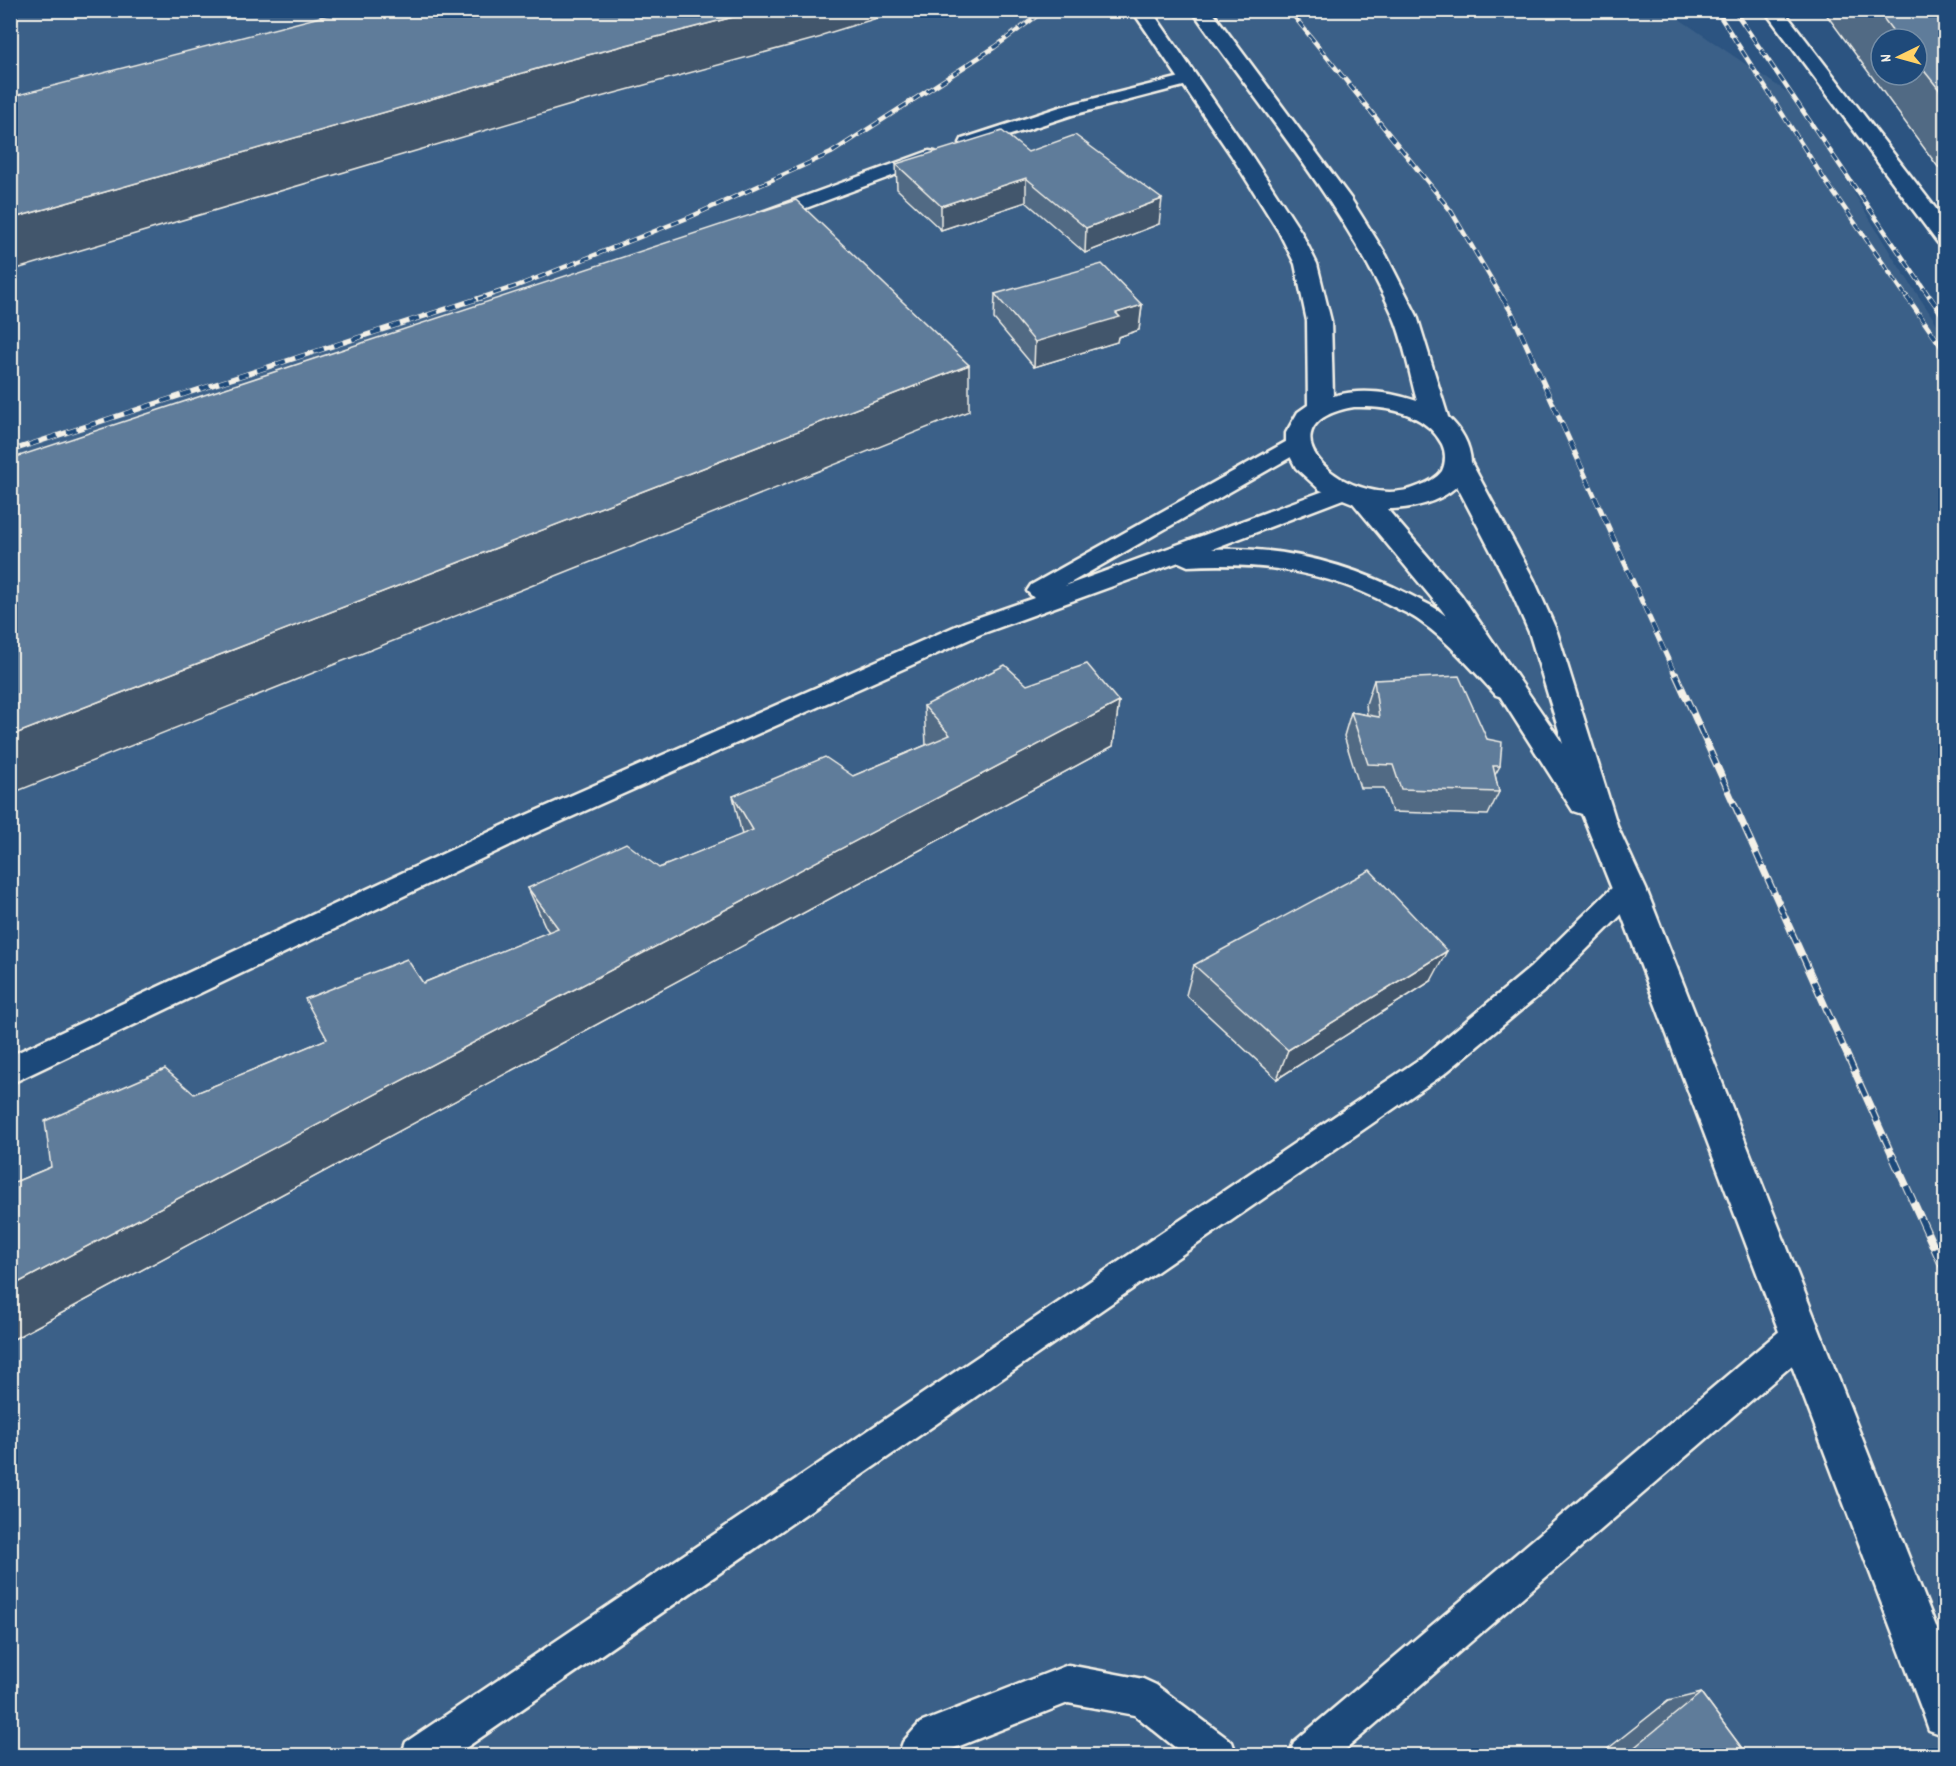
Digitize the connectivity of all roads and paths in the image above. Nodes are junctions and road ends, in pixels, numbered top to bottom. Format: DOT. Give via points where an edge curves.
graph roads {
  1 [pos="1141,10"];
  2 [pos="1202,10"];
  3 [pos="1773,10"];
  4 [pos="1189,80"];
  5 [pos="752,221"];
  6 [pos="1946,238"];
  7 [pos="1321,408"];
  8 [pos="1437,421"];
  9 [pos="1298,444"];
  10 [pos="1458,462"];
  11 [pos="1352,494"];
  12 [pos="1132,571"];
  13 [pos="973,628"];
  14 [pos="1521,705"];
  15 [pos="1602,828"];
  16 [pos="1629,889"];
  17 [pos="10,1071"];
  18 [pos="1800,1336"];
  19 [pos="1946,1713"];
  20 [pos="420,1755"];
  21 [pos="917,1755"];
  22 [pos="1218,1755"];
  23 [pos="1308,1755"];
  1 -- 4 [label="street"];
  2 -- 8 [label="street" via="1375,255 1405,316"];
  3 -- 6 [label="street"];
  4 -- 5 [label="lane" via="1066,111"];
  4 -- 7 [label="street" via="1290,232 1306,264 1318,321"];
  7 -- 8 [label="street" via="1345,400 1383,400 1412,408"];
  7 -- 9 [label="street" via="1303,424"];
  8 -- 10 [label="street" via="1454,441"];
  9 -- 11 [label="street" via="1309,467 1326,482"];
  9 -- 13 [label="lane"];
  10 -- 11 [label="street" via="1453,475 1426,495 1395,500"];
  10 -- 15 [label="street" via="1520,580 1542,632"];
  11 -- 12 [label="lane"];
  11 -- 14 [label="street" via="1451,602"];
  12 -- 13 [label="lane"];
  12 -- 14 [label="lane" via="1179,559 1221,555 1275,558 1364,581 1431,617"];
  13 -- 17 [label="lane" via="522,828"];
  14 -- 15 [label="street"];
  15 -- 16 [label="street"];
  16 -- 18 [label="street"];
  16 -- 20 [label="lane" via="1540,978 1434,1065"];
  18 -- 19 [label="street"];
  18 -- 23 [label="lane"];
  21 -- 22 [label="lane" via="934,1737 1068,1684 1143,1698"];
}
